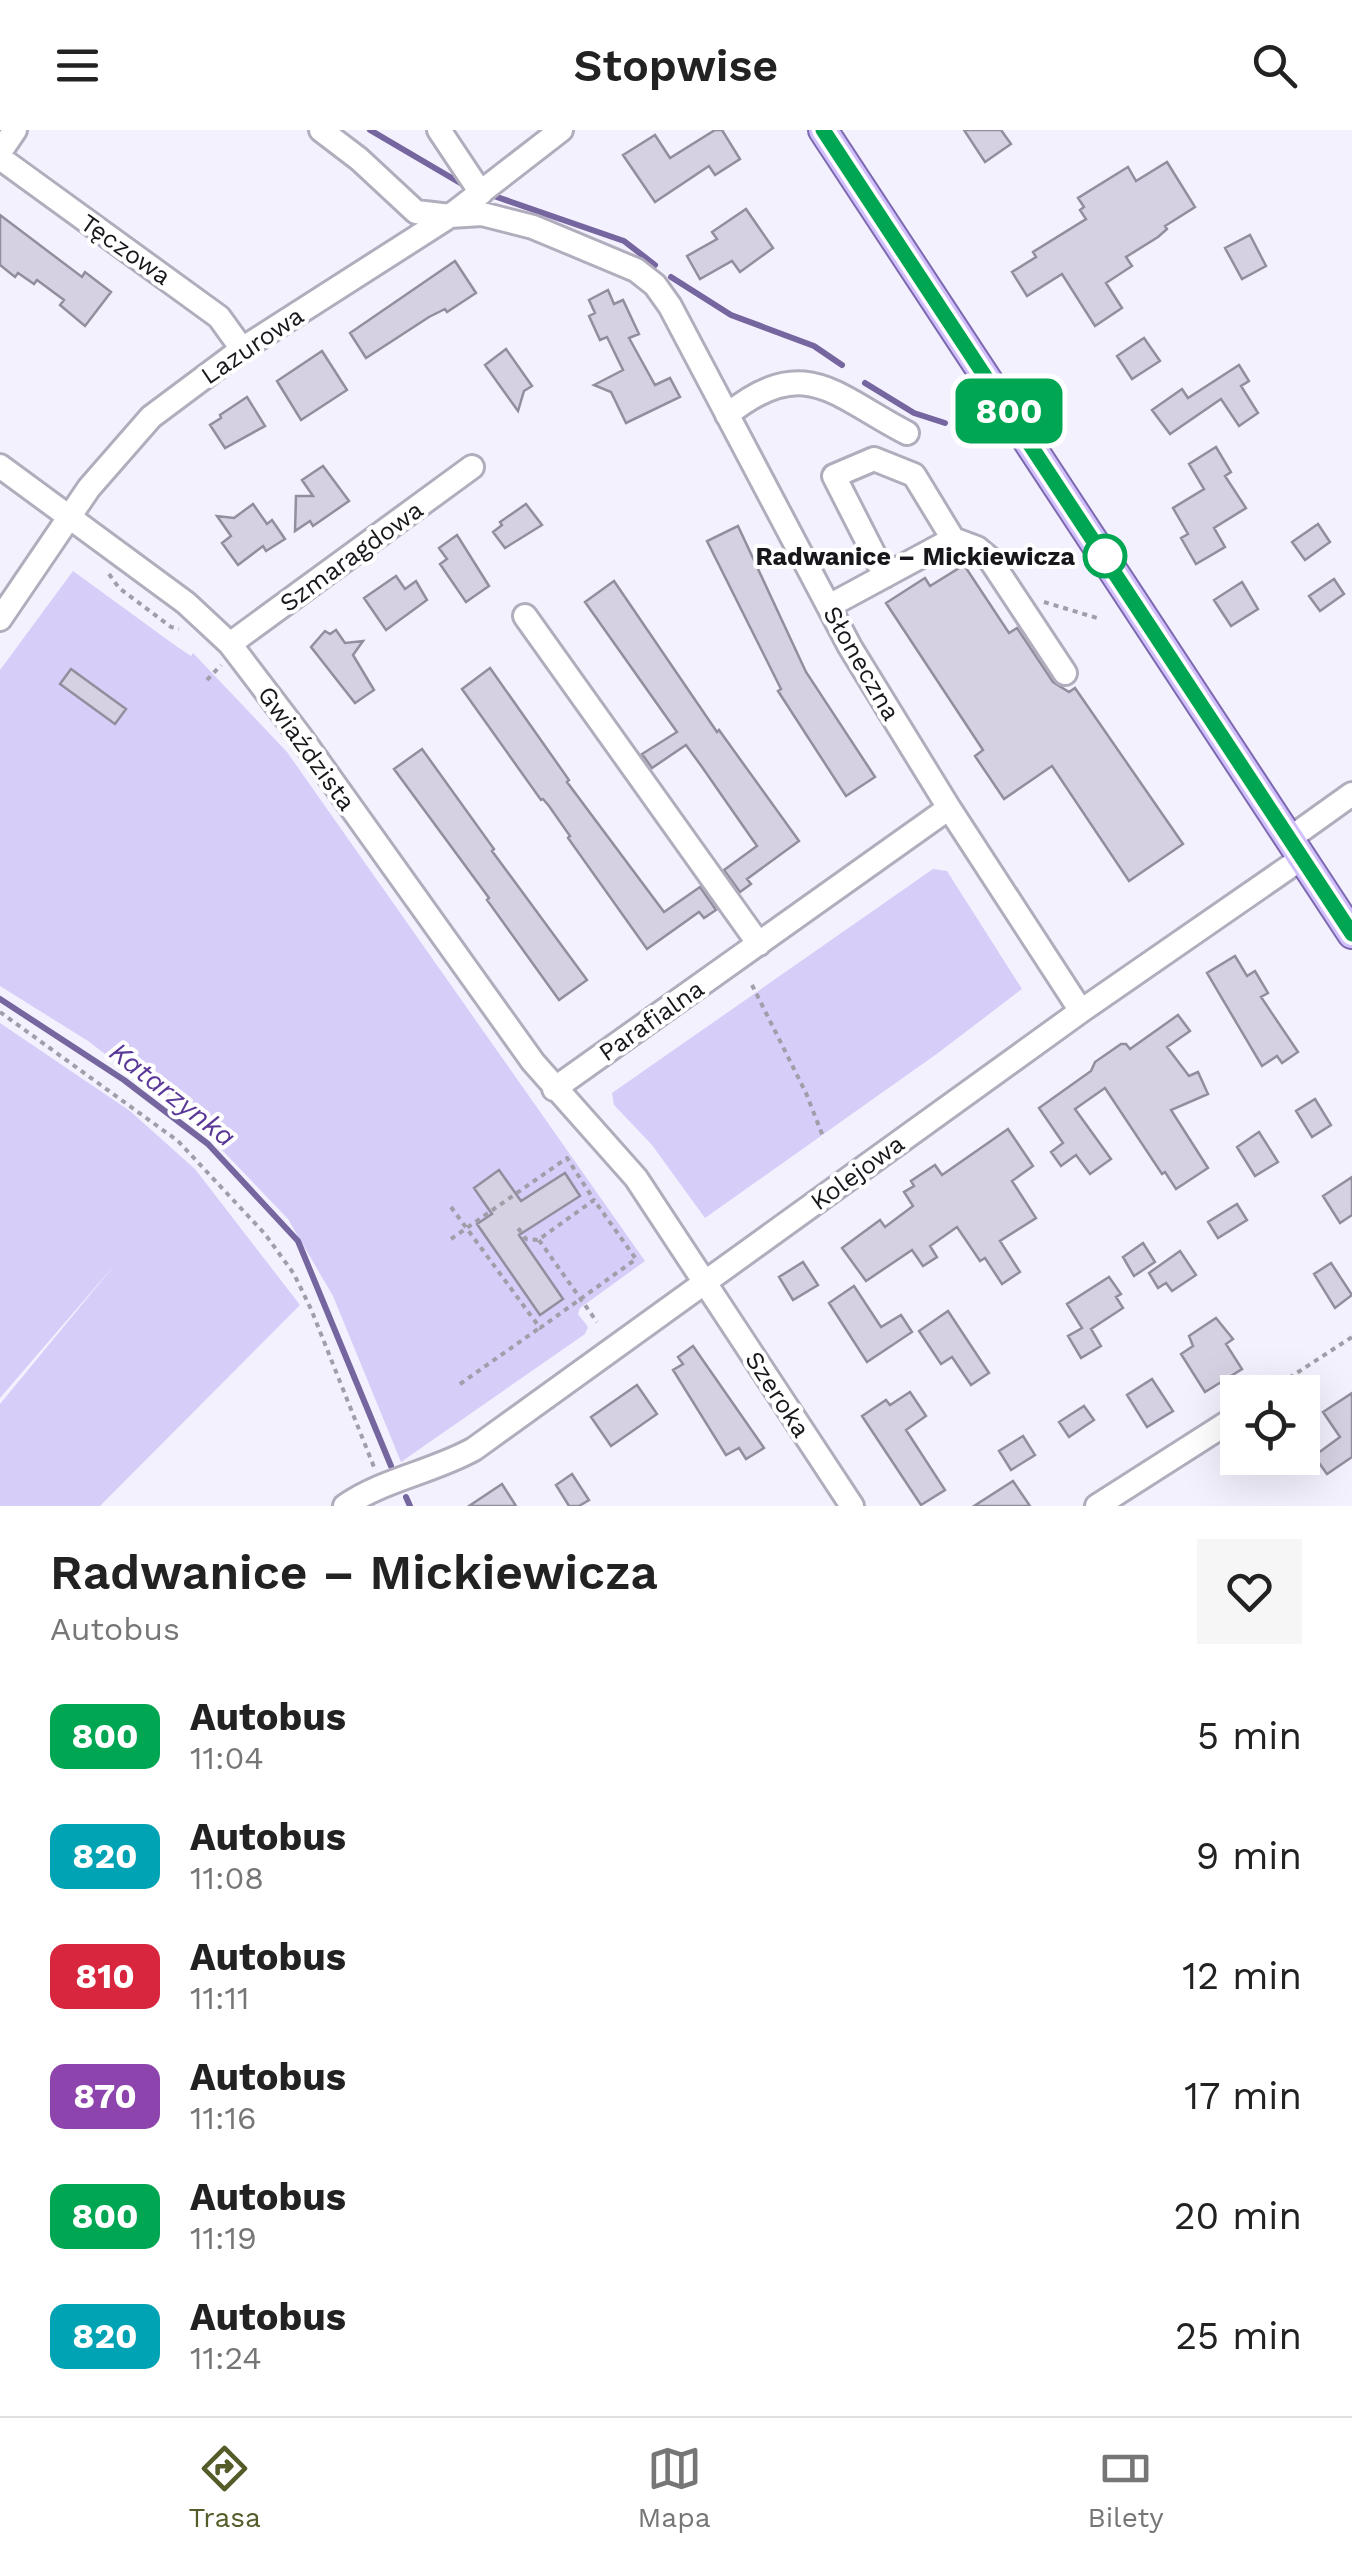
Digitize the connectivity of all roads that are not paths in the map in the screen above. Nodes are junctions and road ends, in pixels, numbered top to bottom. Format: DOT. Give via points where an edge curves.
graph roads {
  1 [pos="15,130"];
  2 [pos="321,130"];
  3 [pos="439,130"];
  4 [pos="561,130"];
  5 [pos="823,130"];
  6 [pos="0,155"];
  7 [pos="480,193"];
  8 [pos="450,216"];
  9 [pos="242,349"];
  10 [pos="727,414"];
  11 [pos="907,433"];
  12 [pos="0,466"];
  13 [pos="472,468"];
  14 [pos="70,517"];
  15 [pos="953,539"];
  16 [pos="885,576"];
  17 [pos="829,606"];
  18 [pos="524,616"];
  19 [pos="0,619"];
  20 [pos="223,655"];
  21 [pos="1065,673"];
  22 [pos="1352,794"];
  23 [pos="949,808"];
  24 [pos="1296,848"];
  25 [pos="1352,934"];
  26 [pos="759,944"];
  27 [pos="1082,1011"];
  28 [pos="554,1089"];
  29 [pos="706,1281"];
  30 [pos="1220,1427"];
  31 [pos="345,1506"];
  32 [pos="852,1506"];
  33 [pos="1097,1506"];
  1 -- 6 [label="street, Tęczowa"];
  2 -- 8 [label="street, Słoneczna" via="416,212"];
  3 -- 7 [label="street"];
  4 -- 7 [label="street, Lazurowa"];
  5 -- 24 [label="main road"];
  6 -- 9 [label="street, Tęczowa" via="219,317"];
  7 -- 8 [label="street, Lazurowa"];
  8 -- 9 [label="street, Lazurowa"];
  8 -- 10 [label="street, Słoneczna" via="482,214 533,227 636,270 670,306"];
  9 -- 14 [label="street, Lazurowa" via="150,418"];
  10 -- 11 [label="street" via="766,388 805,383 826,386"];
  10 -- 17 [label="street, Słoneczna"];
  12 -- 14 [label="street, Gwiaździsta"];
  13 -- 20 [label="street, Szmaragdowa"];
  14 -- 19 [label="street, Lazurowa"];
  14 -- 20 [label="street, Gwiaździsta" via="186,603"];
  15 -- 16 [label="street"];
  15 -- 16 [label="street" via="914,475 874,459 834,476"];
  15 -- 21 [label="street" via="990,558"];
  16 -- 17 [label="street"];
  17 -- 23 [label="street, Słoneczna"];
  18 -- 26 [label="street"];
  20 -- 28 [label="street, Gwiaździsta"];
  22 -- 24 [label="street, Kolejowa"];
  23 -- 26 [label="street, Parafialna"];
  23 -- 27 [label="street, Słoneczna"];
  24 -- 25 [label="main road"];
  24 -- 27 [label="street, Kolejowa"];
  26 -- 28 [label="street, Parafialna"];
  27 -- 29 [label="street, Kolejowa"];
  28 -- 29 [label="street" via="636,1178"];
  29 -- 31 [label="street, Kolejowa" via="474,1449"];
  29 -- 32 [label="street, Szeroka"];
  30 -- 33 [label="street"];
}
